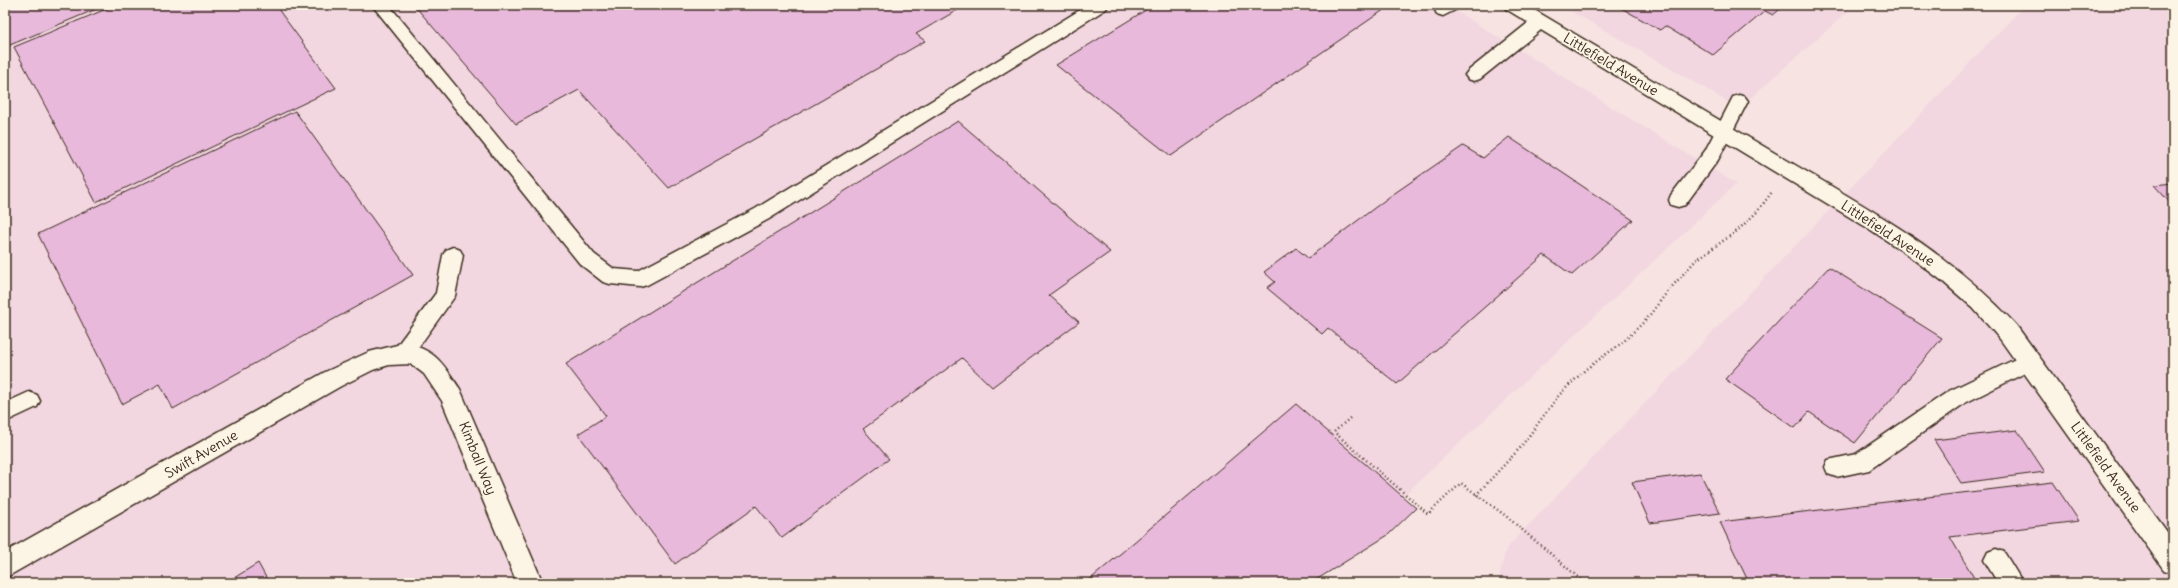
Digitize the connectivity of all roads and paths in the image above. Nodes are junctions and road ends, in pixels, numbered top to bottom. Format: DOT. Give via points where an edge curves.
graph roads {
  1 [pos="380,5"];
  2 [pos="1100,5"];
  3 [pos="1512,5"];
  4 [pos="1540,22"];
  5 [pos="1474,75"];
  6 [pos="1739,101"];
  7 [pos="1724,132"];
  8 [pos="1792,173"];
  9 [pos="1678,200"];
  10 [pos="453,255"];
  11 [pos="403,353"];
  12 [pos="2030,361"];
  13 [pos="29,401"];
  14 [pos="5,413"];
  15 [pos="1350,418"];
  16 [pos="1836,467"];
  17 [pos="1476,494"];
  18 [pos="1996,560"];
  19 [pos="2173,561"];
  20 [pos="5,566"];
  21 [pos="530,583"];
  22 [pos="1585,583"];
  23 [pos="2011,583"];
  1 -- 2 [label="lane" via="587,259 610,276 640,279 762,214"];
  3 -- 4 [label="street, Littlefield Avenue"];
  4 -- 5 [label="lane"];
  4 -- 7 [label="street, Littlefield Avenue"];
  6 -- 7 [label="lane"];
  7 -- 8 [label="street, Littlefield Avenue"];
  7 -- 9 [label="lane" via="1712,155"];
  8 -- 12 [label="street, Littlefield Avenue" via="1913,247 1949,274 1981,302"];
  8 -- 17 [label="path" via="1768,195 1757,212 1696,260 1646,320 1623,342 1586,368 1558,395 1520,448"];
  10 -- 11 [label="lane" via="445,296"];
  11 -- 20 [label="street, Swift Avenue" via="382,356 326,383"];
  11 -- 21 [label="street, Kimball Way" via="422,358 437,372 452,396"];
  12 -- 16 [label="lane" via="1957,397 1861,463"];
  12 -- 19 [label="street, Littlefield Avenue"];
  13 -- 14 [label="lane"];
  15 -- 17 [label="path" via="1334,432 1428,514 1461,483"];
  17 -- 22 [label="path"];
  18 -- 23 [label="lane"];
}
